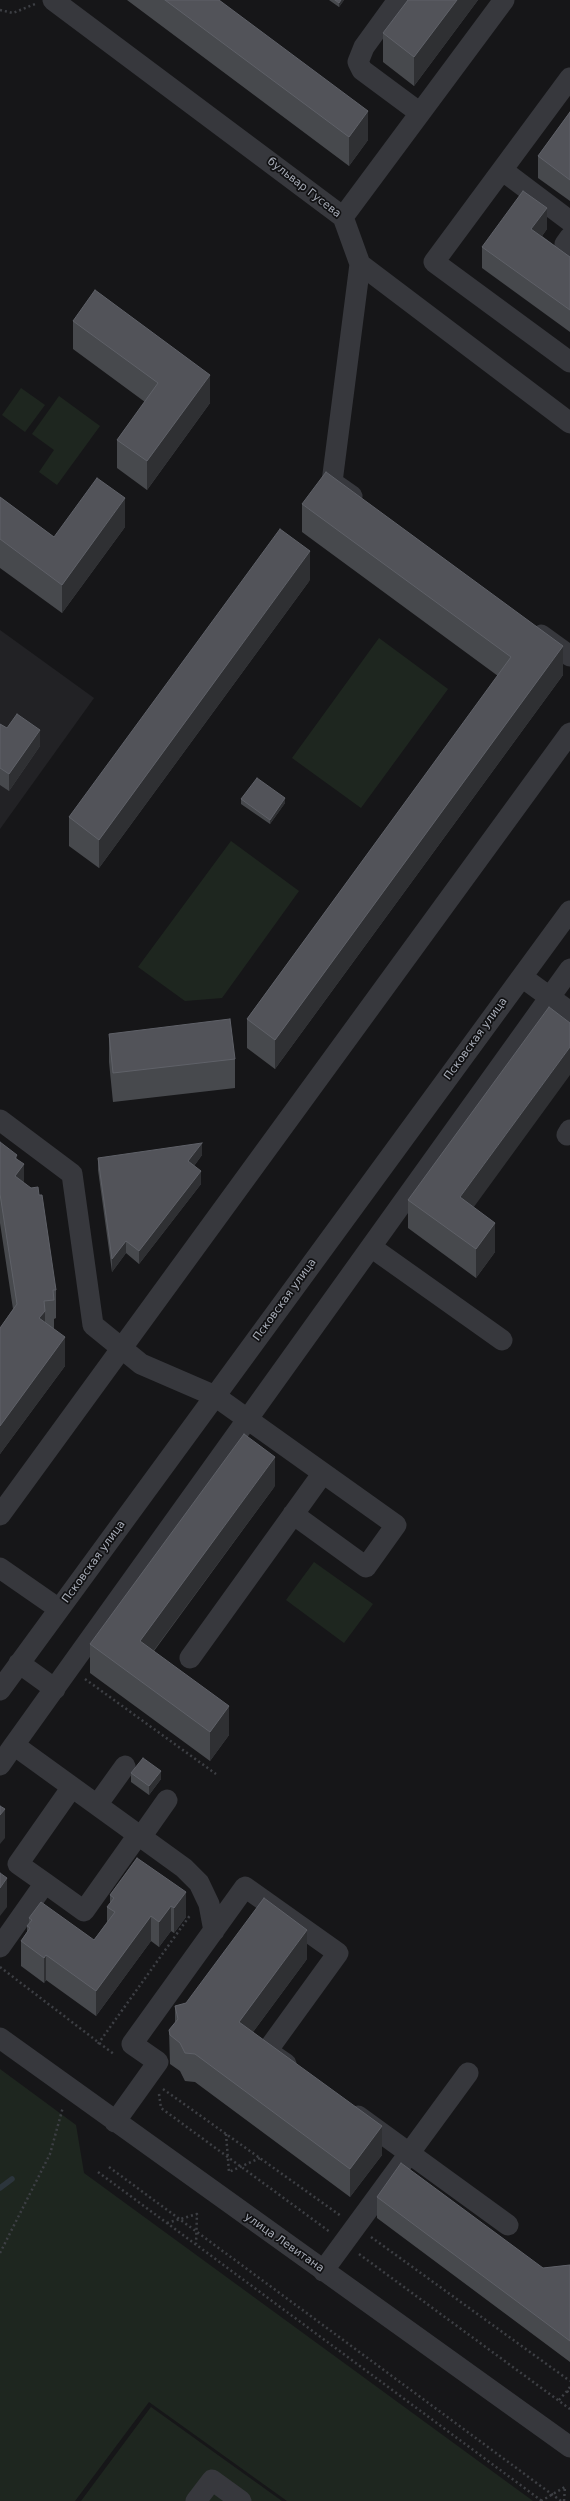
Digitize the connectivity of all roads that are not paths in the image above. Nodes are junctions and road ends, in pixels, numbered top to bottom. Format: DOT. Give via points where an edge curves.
graph roads {
  1 [pos="53,0"];
  2 [pos="398,0"];
  3 [pos="504,0"];
  4 [pos="570,78"];
  5 [pos="420,113"];
  6 [pos="502,170"];
  7 [pos="343,216"];
  8 [pos="570,221"];
  9 [pos="570,238"];
  10 [pos="570,247"];
  11 [pos="360,264"];
  12 [pos="570,362"];
  13 [pos="570,423"];
  14 [pos="364,505"];
  15 [pos="525,623"];
  16 [pos="570,656"];
  17 [pos="570,732"];
  18 [pos="570,911"];
  19 [pos="570,969"];
  20 [pos="522,977"];
  21 [pos="550,997"];
  22 [pos="570,1012"];
  23 [pos="0,1120"];
  24 [pos="371,1246"];
  25 [pos="502,1340"];
  26 [pos="120,1347"];
  27 [pos="215,1396"];
  28 [pos="248,1419"];
  29 [pos="323,1473"];
  30 [pos="293,1514"];
  31 [pos="0,1515"];
  32 [pos="0,1568"];
  33 [pos="59,1609"];
  34 [pos="190,1658"];
  35 [pos="19,1663"];
  36 [pos="55,1688"];
  37 [pos="0,1690"];
  38 [pos="14,1746"];
  39 [pos="0,1765"];
  40 [pos="126,1766"];
  41 [pos="72,1787"];
  42 [pos="167,1800"];
  43 [pos="97,1805"];
  44 [pos="140,1836"];
  45 [pos="45,1883"];
  46 [pos="214,1931"];
  47 [pos="0,1947"];
  48 [pos="0,2038"];
  49 [pos="468,2073"];
  50 [pos="300,2074"];
  51 [pos="345,2107"];
  52 [pos="115,2122"];
  53 [pos="409,2153"];
  54 [pos="508,2225"];
  55 [pos="323,2271"];
  56 [pos="570,2447"];
  57 [pos="196,2501"];
  58 [pos="241,2501"];
  1 -- 7 [label="street, бульвар Гусева"];
  2 -- 5 [label="street" via="364,47 358,62 362,70"];
  3 -- 5 [label="street"];
  4 -- 6 [label="street"];
  5 -- 7 [label="street"];
  6 -- 8 [label="street"];
  6 -- 12 [label="street" via="434,262"];
  7 -- 11 [label="street, бульвар Гусева"];
  9 -- 10 [label="street" via="566,244"];
  11 -- 13 [label="street"];
  11 -- 14 [label="street" via="332,482"];
  15 -- 16 [label="street"];
  17 -- 26 [label="street"];
  18 -- 20 [label="street, Псковская улица"];
  19 -- 21 [label="street"];
  20 -- 21 [label="street"];
  20 -- 27 [label="street, Псковская улица"];
  21 -- 22 [label="street"];
  21 -- 24 [label="street"];
  23 -- 26 [label="street" via="72,1174 93,1325"];
  24 -- 25 [label="street"];
  24 -- 28 [label="street"];
  26 -- 27 [label="street" via="141,1364"];
  26 -- 31 [label="street"];
  27 -- 28 [label="street"];
  27 -- 33 [label="street, Псковская улица"];
  28 -- 29 [label="street"];
  28 -- 36 [label="street"];
  29 -- 30 [label="street"];
  29 -- 30 [label="street" via="396,1525 366,1567"];
  30 -- 34 [label="street"];
  32 -- 33 [label="street"];
  33 -- 35 [label="street, Псковская улица"];
  35 -- 36 [label="street"];
  35 -- 37 [label="street, Псковская улица"];
  36 -- 38 [label="street"];
  38 -- 39 [label="street"];
  38 -- 41 [label="street"];
  40 -- 43 [label="street"];
  41 -- 43 [label="street"];
  41 -- 45 [label="street" via="18,1864"];
  42 -- 44 [label="street"];
  43 -- 44 [label="street"];
  44 -- 45 [label="street" via="84,1911"];
  44 -- 46 [label="street" via="184,1868 199,1883 209,1904"];
  45 -- 47 [label="street"];
  46 -- 50 [label="street" via="245,1887 338,1953 267,2051"];
  46 -- 52 [label="street" via="132,2044 158,2062"];
  48 -- 52 [label="street, улица Левитана"];
  49 -- 53 [label="street"];
  51 -- 53 [label="street"];
  52 -- 55 [label="street, улица Левитана"];
  53 -- 54 [label="street"];
  53 -- 55 [label="street"];
  55 -- 56 [label="street, улица Левитана"];
  57 -- 58 [label="street" via="212,2480"];
}
